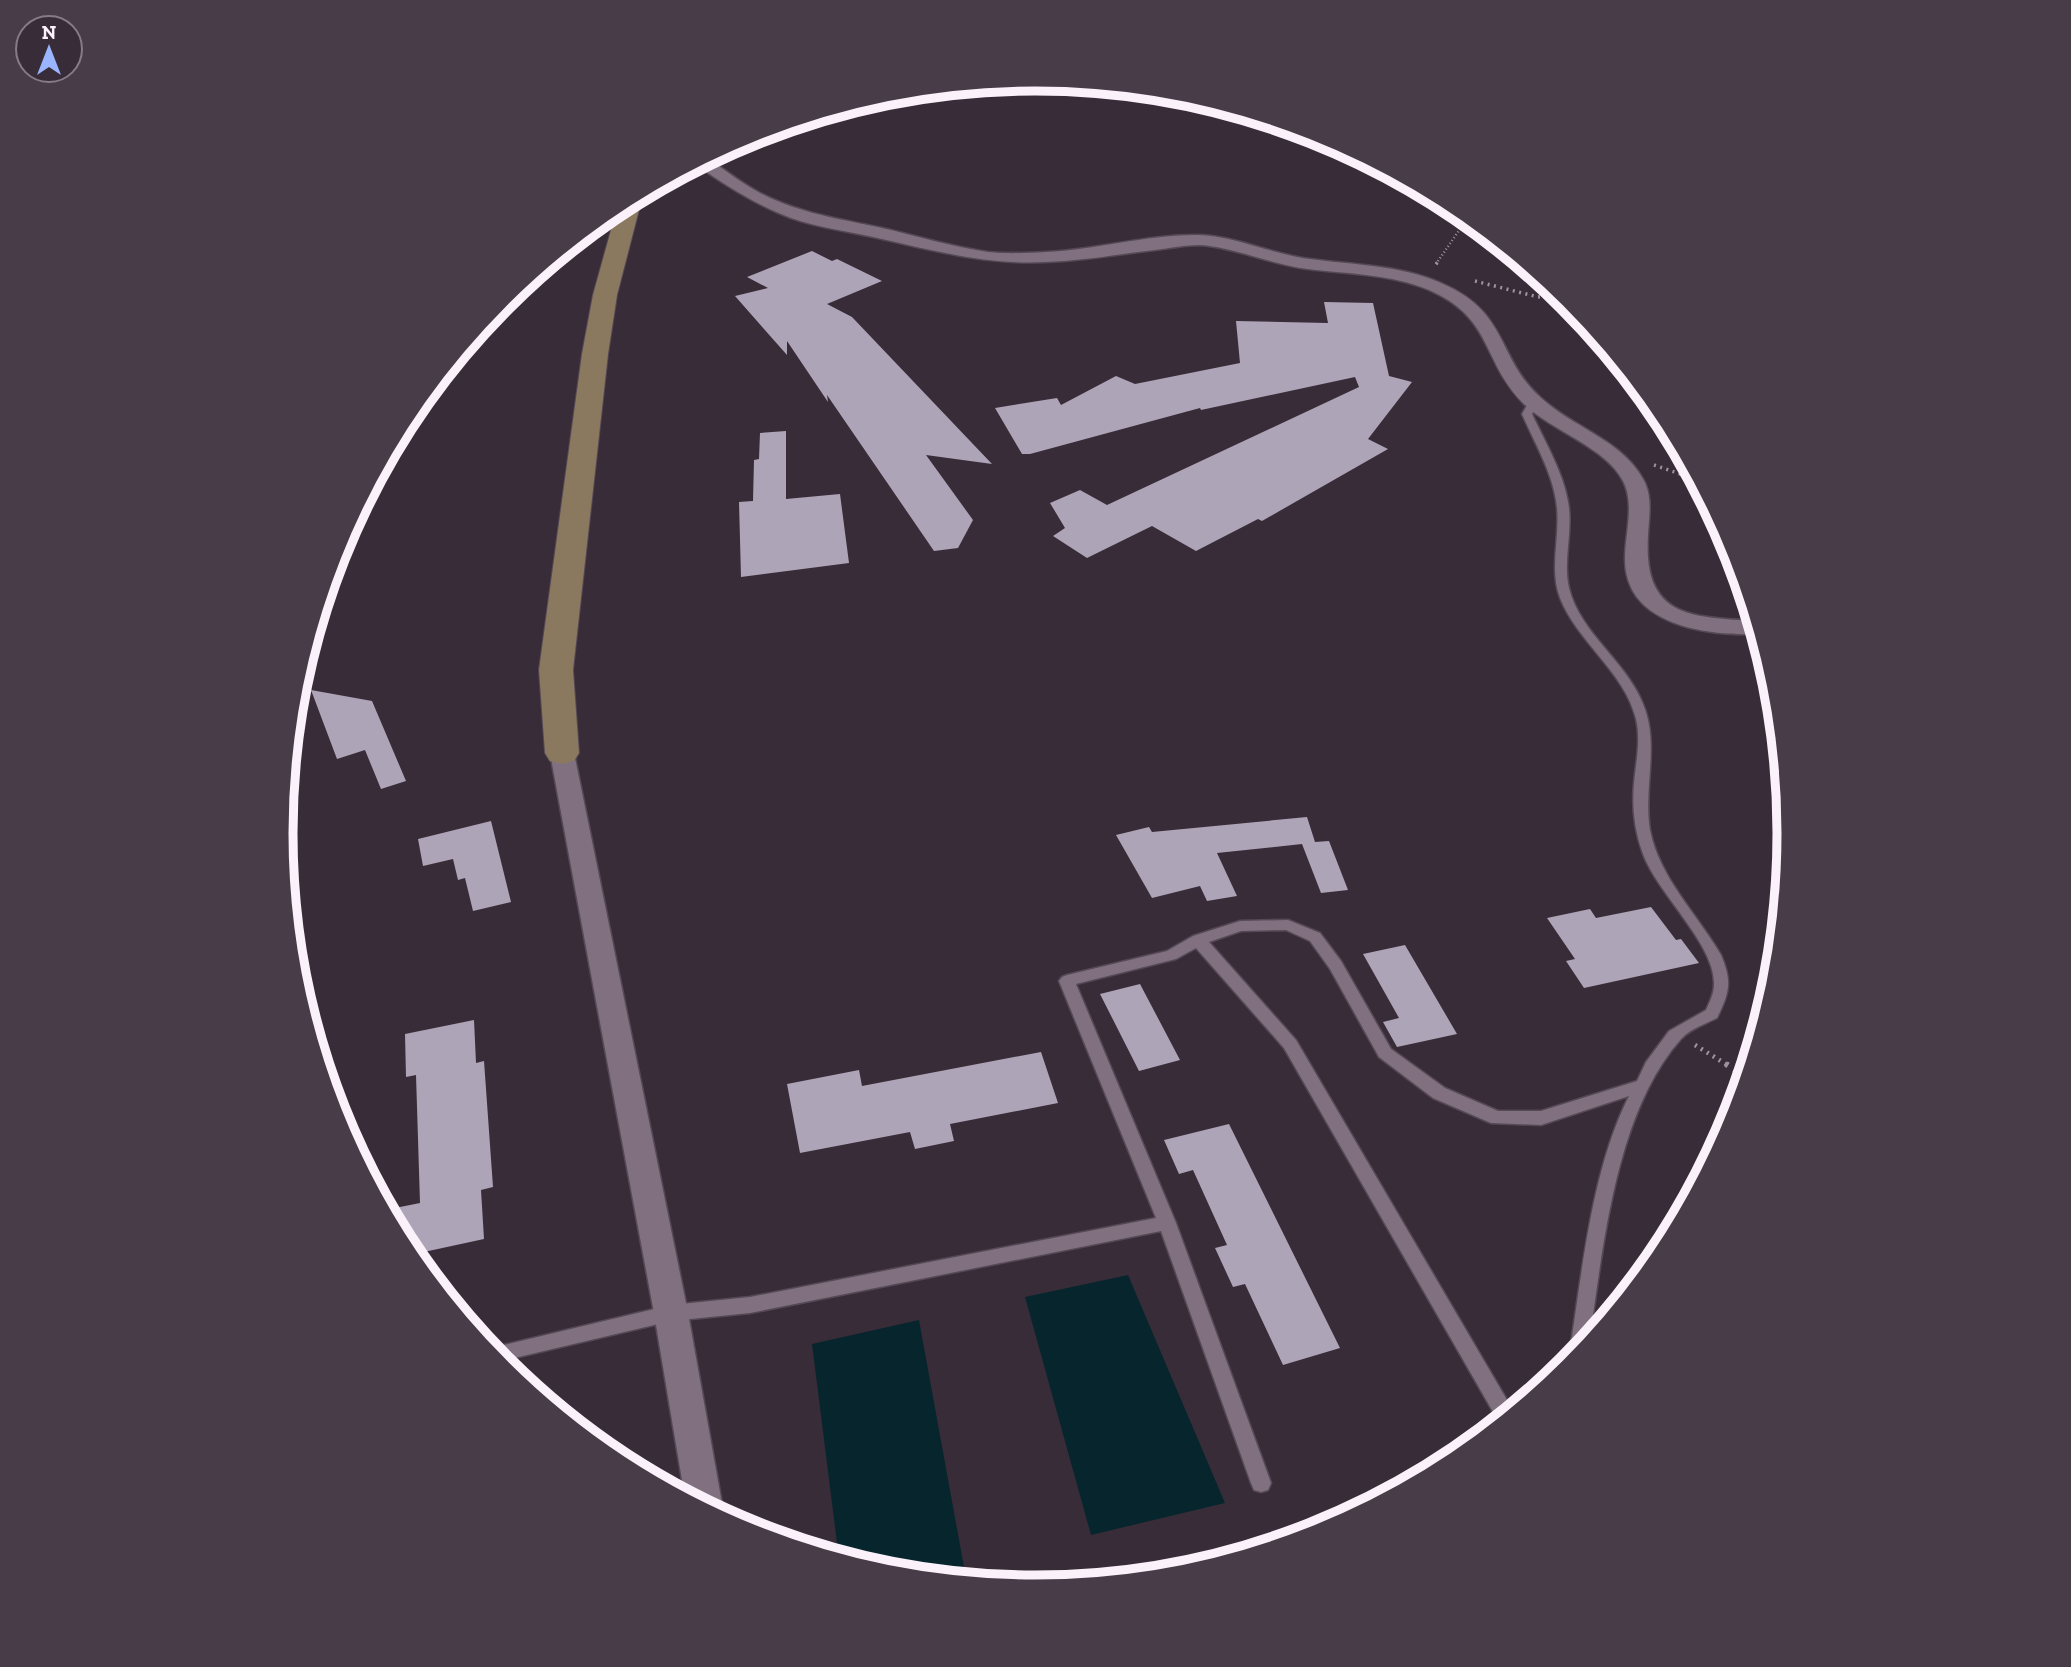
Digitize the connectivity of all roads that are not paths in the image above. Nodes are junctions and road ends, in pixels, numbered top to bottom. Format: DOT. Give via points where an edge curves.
graph roads {
  1 [pos="710,167"];
  2 [pos="627,214"];
  3 [pos="1534,402"];
  4 [pos="1749,627"];
  5 [pos="562,753"];
  6 [pos="1198,940"];
  7 [pos="1641,1086"];
  8 [pos="1167,1223"];
  9 [pos="671,1313"];
  10 [pos="1581,1337"];
  11 [pos="504,1352"];
  12 [pos="1503,1411"];
  13 [pos="1261,1482"];
  14 [pos="703,1497"];
  1 -- 3 [label="street" via="754,196 798,215 989,257 1047,257 1198,240 1284,261 1411,278 1441,289 1479,315 1511,374"];
  2 -- 5 [label="street" via="595,354 559,643 556,670"];
  3 -- 4 [label="street" via="1629,472 1639,495 1634,555 1643,594 1675,617"];
  3 -- 7 [label="lane" via="1527,414 1563,509 1560,571 1567,598 1621,676 1642,718 1643,827 1650,856 1697,928 1722,983 1712,1014 1676,1034"];
  5 -- 9 [label="street"];
  6 -- 7 [label="lane" via="1240,926 1288,925 1315,937 1336,965 1385,1053 1438,1093 1497,1118 1541,1118"];
  6 -- 8 [label="lane" via="1171,955 1067,981"];
  6 -- 12 [label="lane" via="1290,1044"];
  7 -- 10 [label="lane" via="1618,1142"];
  8 -- 9 [label="lane" via="750,1305"];
  8 -- 13 [label="lane"];
  9 -- 11 [label="lane"];
  9 -- 14 [label="street"];
}
